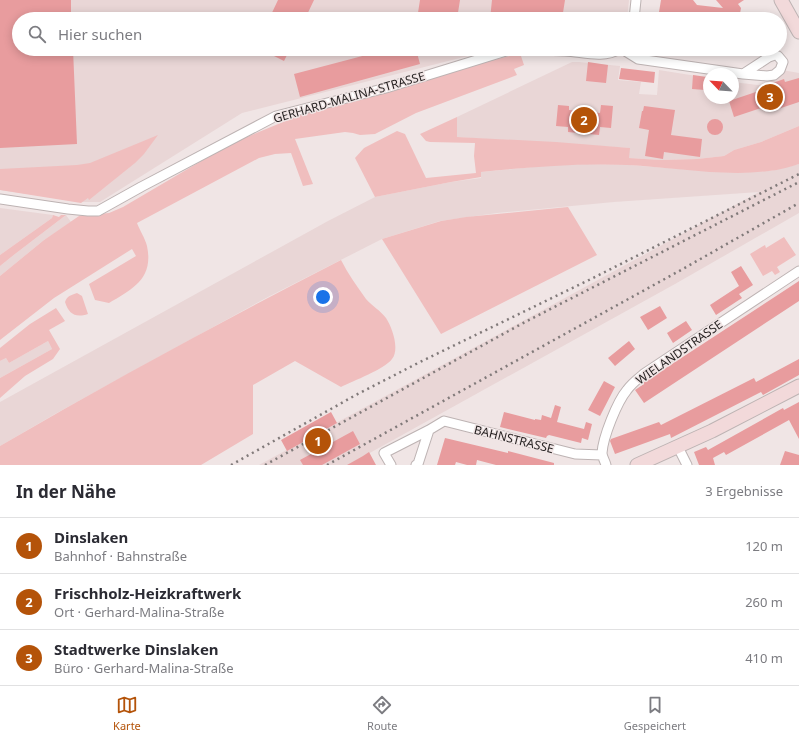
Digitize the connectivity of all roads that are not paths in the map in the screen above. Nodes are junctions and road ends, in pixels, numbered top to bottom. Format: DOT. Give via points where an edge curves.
graph roads {
  1 [pos="636,0"];
  2 [pos="781,0"];
  3 [pos="635,12"];
  4 [pos="799,32"];
  5 [pos="490,56"];
  6 [pos="633,56"];
  7 [pos="743,74"];
  8 [pos="0,200"];
  9 [pos="799,272"];
  10 [pos="799,386"];
  11 [pos="429,430"];
  12 [pos="678,447"];
  13 [pos="602,454"];
  14 [pos="391,465"];
  15 [pos="416,465"];
  16 [pos="606,465"];
  17 [pos="637,465"];
  18 [pos="686,465"];
  1 -- 3 [label="street"];
  2 -- 4 [label="main road"];
  5 -- 8 [label="street, GERHARD-MALINA-STRASSE" via="386,88 276,116 98,211"];
  6 -- 7 [label="street, GERHARD-MALINA-STRASSE" via="638,59"];
  9 -- 13 [label="street, WIELANDSTRASSE" via="635,381 617,406"];
  10 -- 12 [label="main road"];
  11 -- 13 [label="street, BAHNSTRASSE" via="444,422 575,454"];
  11 -- 14 [label="street, BAHNSTRASSE" via="384,453"];
  11 -- 15 [label="street"];
  12 -- 17 [label="main road"];
  12 -- 18 [label="street"];
  13 -- 16 [label="street"];
}
